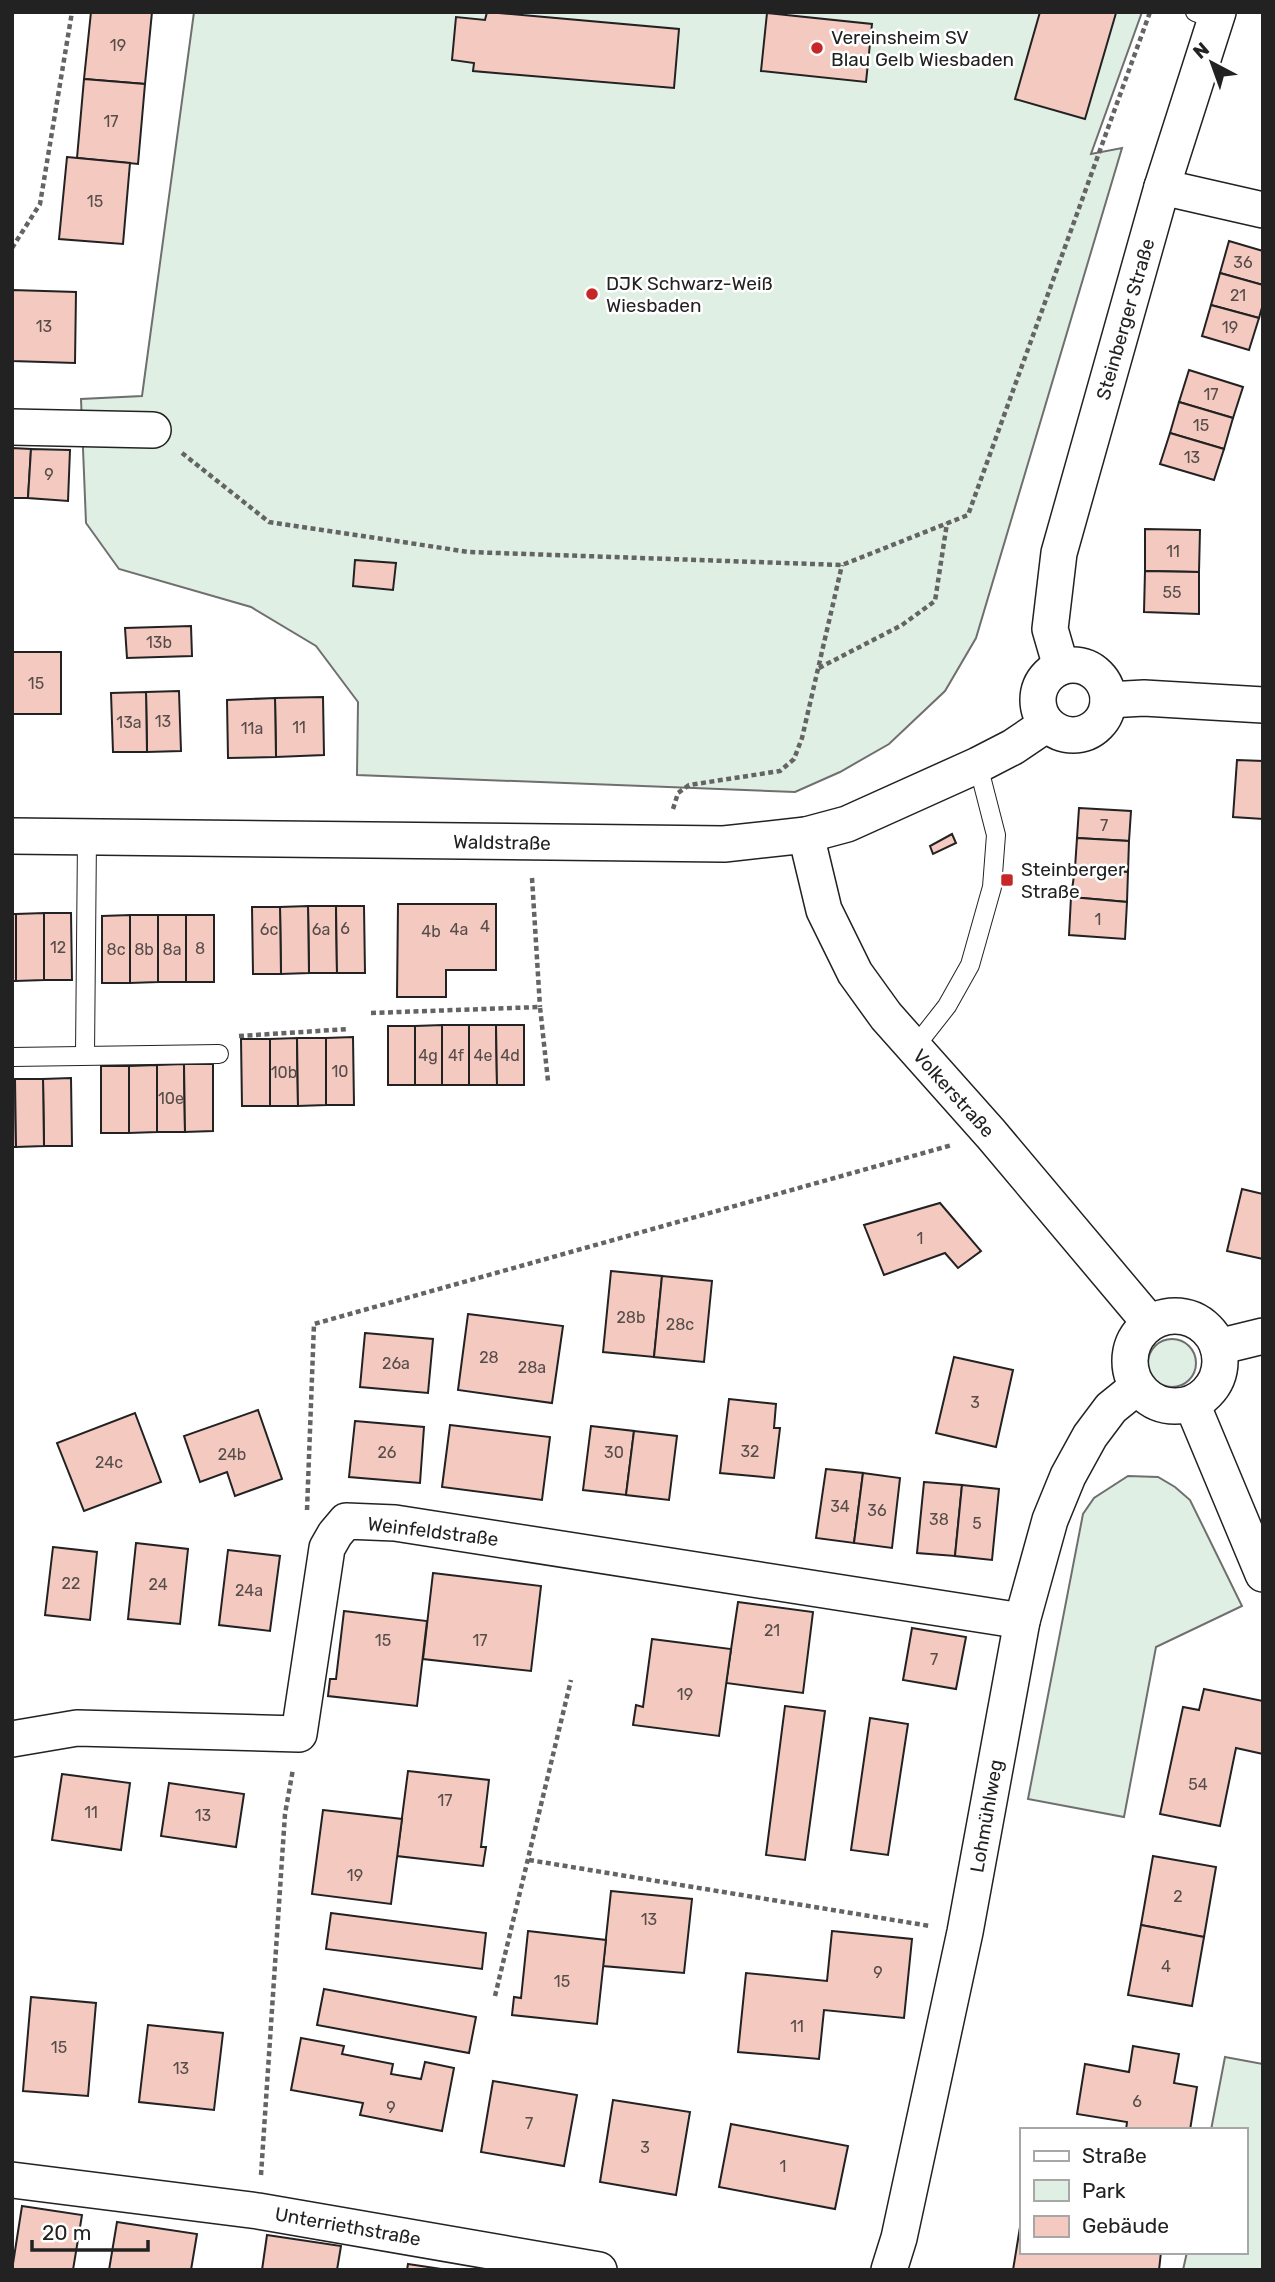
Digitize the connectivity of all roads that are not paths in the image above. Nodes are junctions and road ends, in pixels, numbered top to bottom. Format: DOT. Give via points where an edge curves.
graph roads {
  1 [pos="1209,15"];
  2 [pos="1162,187"];
  3 [pos="1263,210"];
  4 [pos="12,427"];
  5 [pos="153,430"];
  6 [pos="1062,667"];
  7 [pos="1108,699"];
  8 [pos="1263,705"];
  9 [pos="1047,724"];
  10 [pos="978,765"];
  11 [pos="806,835"];
  12 [pos="12,836"];
  13 [pos="87,837"];
  14 [pos="914,1048"];
  15 [pos="219,1054"];
  16 [pos="85,1055"];
  17 [pos="12,1057"];
  18 [pos="1150,1323"];
  19 [pos="1263,1336"];
  20 [pos="1218,1347"];
  21 [pos="1137,1387"];
  22 [pos="1192,1404"];
  23 [pos="1263,1574"];
  24 [pos="1022,1621"];
  25 [pos="12,1738"];
  26 [pos="12,2180"];
  27 [pos="599,2270"];
  28 [pos="889,2270"];
  1 -- 2 [label="street, Steinberger Straße"];
  2 -- 3 [label="street"];
  2 -- 6 [label="street, Steinberger Straße" via="1059,553 1050,629"];
  4 -- 5 [label="street"];
  6 -- 7 [label="street" via="1093,672"];
  6 -- 9 [label="street" via="1047,676 1039,691 1039,709"];
  7 -- 8 [label="street"];
  7 -- 9 [label="street" via="1102,720 1086,733 1065,734"];
  9 -- 10 [label="street"];
  10 -- 11 [label="street, Waldstraße" via="847,824"];
  10 -- 14 [label="lane" via="996,835 992,887 970,965 947,1006"];
  11 -- 13 [label="street, Waldstraße" via="724,844"];
  11 -- 14 [label="street, Volkerstraße" via="824,910 855,973"];
  12 -- 13 [label="street, Waldstraße"];
  13 -- 16 [label="lane"];
  14 -- 18 [label="street, Volkerstraße"];
  15 -- 16 [label="lane"];
  16 -- 17 [label="lane"];
  18 -- 20 [label="street" via="1163,1317 1190,1318 1212,1335"];
  18 -- 21 [label="street" via="1130,1352"];
  19 -- 20 [label="street"];
  20 -- 22 [label="street" via="1218,1374 1212,1387"];
  21 -- 22 [label="street" via="1156,1403"];
  21 -- 24 [label="street, Lohmühlweg" via="1111,1408 1068,1476 1050,1520"];
  22 -- 23 [label="street"];
  24 -- 25 [label="street, Weinfeldstraße" via="395,1523 346,1521 327,1548 299,1734 77,1728"];
  24 -- 28 [label="street, Lohmühlweg" via="965,1932"];
  26 -- 27 [label="street, Unterriethstraße" via="258,2211"];
}
